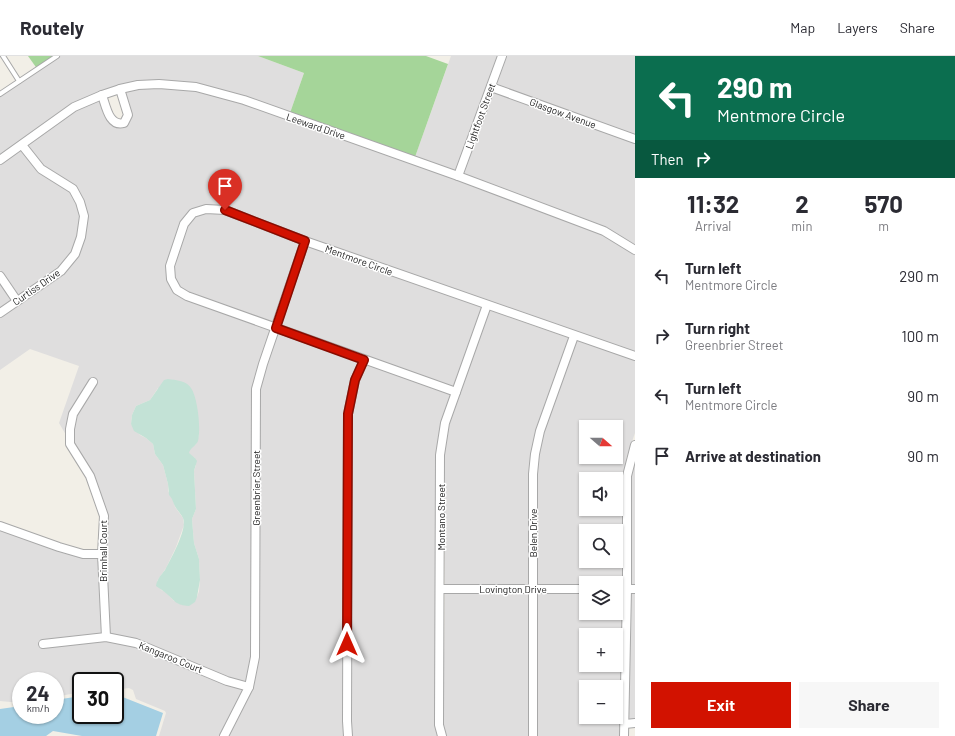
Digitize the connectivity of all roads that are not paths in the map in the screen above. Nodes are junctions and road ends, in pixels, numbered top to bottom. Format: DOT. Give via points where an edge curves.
graph roads {
  1 [pos="3,56"];
  2 [pos="57,56"];
  3 [pos="502,56"];
  4 [pos="19,81"];
  5 [pos="491,87"];
  6 [pos="120,89"];
  7 [pos="0,94"];
  8 [pos="102,95"];
  9 [pos="635,139"];
  10 [pos="22,145"];
  11 [pos="0,160"];
  12 [pos="458,176"];
  13 [pos="305,241"];
  14 [pos="635,250"];
  15 [pos="0,276"];
  16 [pos="17,301"];
  17 [pos="487,305"];
  18 [pos="0,313"];
  19 [pos="276,328"];
  20 [pos="574,336"];
  21 [pos="635,356"];
  22 [pos="364,360"];
  23 [pos="93,382"];
  24 [pos="456,392"];
  25 [pos="635,445"];
  26 [pos="633,455"];
  27 [pos="0,526"];
  28 [pos="102,554"];
  29 [pos="441,589"];
  30 [pos="532,589"];
  31 [pos="579,589"];
  32 [pos="631,589"];
  33 [pos="106,637"];
  34 [pos="43,644"];
  35 [pos="249,687"];
  36 [pos="635,723"];
  37 [pos="625,724"];
  38 [pos="224,736"];
  39 [pos="348,736"];
  40 [pos="442,736"];
  41 [pos="533,736"];
  42 [pos="624,736"];
  1 -- 4 [label="lane"];
  2 -- 4 [label="lane"];
  3 -- 5 [label="street, Lightfoot Street"];
  4 -- 7 [label="lane"];
  5 -- 9 [label="street, Glasgow Avenue"];
  5 -- 12 [label="street, Lightfoot Street"];
  6 -- 8 [label="street, Leeward Drive"];
  6 -- 8 [label="street" via="128,115 124,123 116,124 112,121"];
  6 -- 12 [label="street, Leeward Drive" via="159,84 196,87 244,100"];
  8 -- 10 [label="street, Leeward Drive" via="74,107"];
  10 -- 11 [label="street, Leeward Drive"];
  10 -- 16 [label="street, Curtiss Drive" via="41,169 73,189 84,216 75,254 61,271"];
  12 -- 14 [label="street, Leeward Drive" via="604,231"];
  13 -- 17 [label="street, Mentmore Circle"];
  13 -- 19 [label="street, Greenbrier Street"];
  13 -- 19 [label="street, Mentmore Circle" via="225,210 206,209 193,213 184,224 170,266 171,279 177,290 187,296"];
  15 -- 16 [label="street"];
  16 -- 18 [label="street, Curtiss Drive"];
  17 -- 20 [label="street, Mentmore Circle"];
  17 -- 24 [label="street, Montano Street"];
  19 -- 22 [label="street, Mentmore Circle"];
  19 -- 35 [label="street, Greenbrier Street" via="256,389 255,657"];
  20 -- 21 [label="street, Mentmore Circle"];
  20 -- 30 [label="street, Belen Drive" via="540,431 535,454"];
  22 -- 24 [label="street, Mentmore Circle"];
  22 -- 39 [label="street" via="355,380 348,414"];
  23 -- 28 [label="street, Brimhall Court" via="73,414 70,444 90,476 104,516"];
  24 -- 29 [label="street, Montano Street" via="445,423 440,455"];
  25 -- 26 [label="street"];
  26 -- 32 [label="street" via="627,476"];
  27 -- 28 [label="street" via="59,548 83,554"];
  28 -- 33 [label="street, Brimhall Court"];
  29 -- 30 [label="street, Lovington Drive"];
  29 -- 40 [label="street, Montano Street" via="439,725"];
  30 -- 31 [label="street, Lovington Drive"];
  30 -- 41 [label="street, Belen Drive"];
  32 -- 37 [label="street"];
  33 -- 34 [label="street, Kangaroo Court"];
  33 -- 35 [label="street, Kangaroo Court" via="136,643 227,681"];
  35 -- 38 [label="street, Greenbrier Street"];
  36 -- 37 [label="street"];
  37 -- 42 [label="street"];
}
